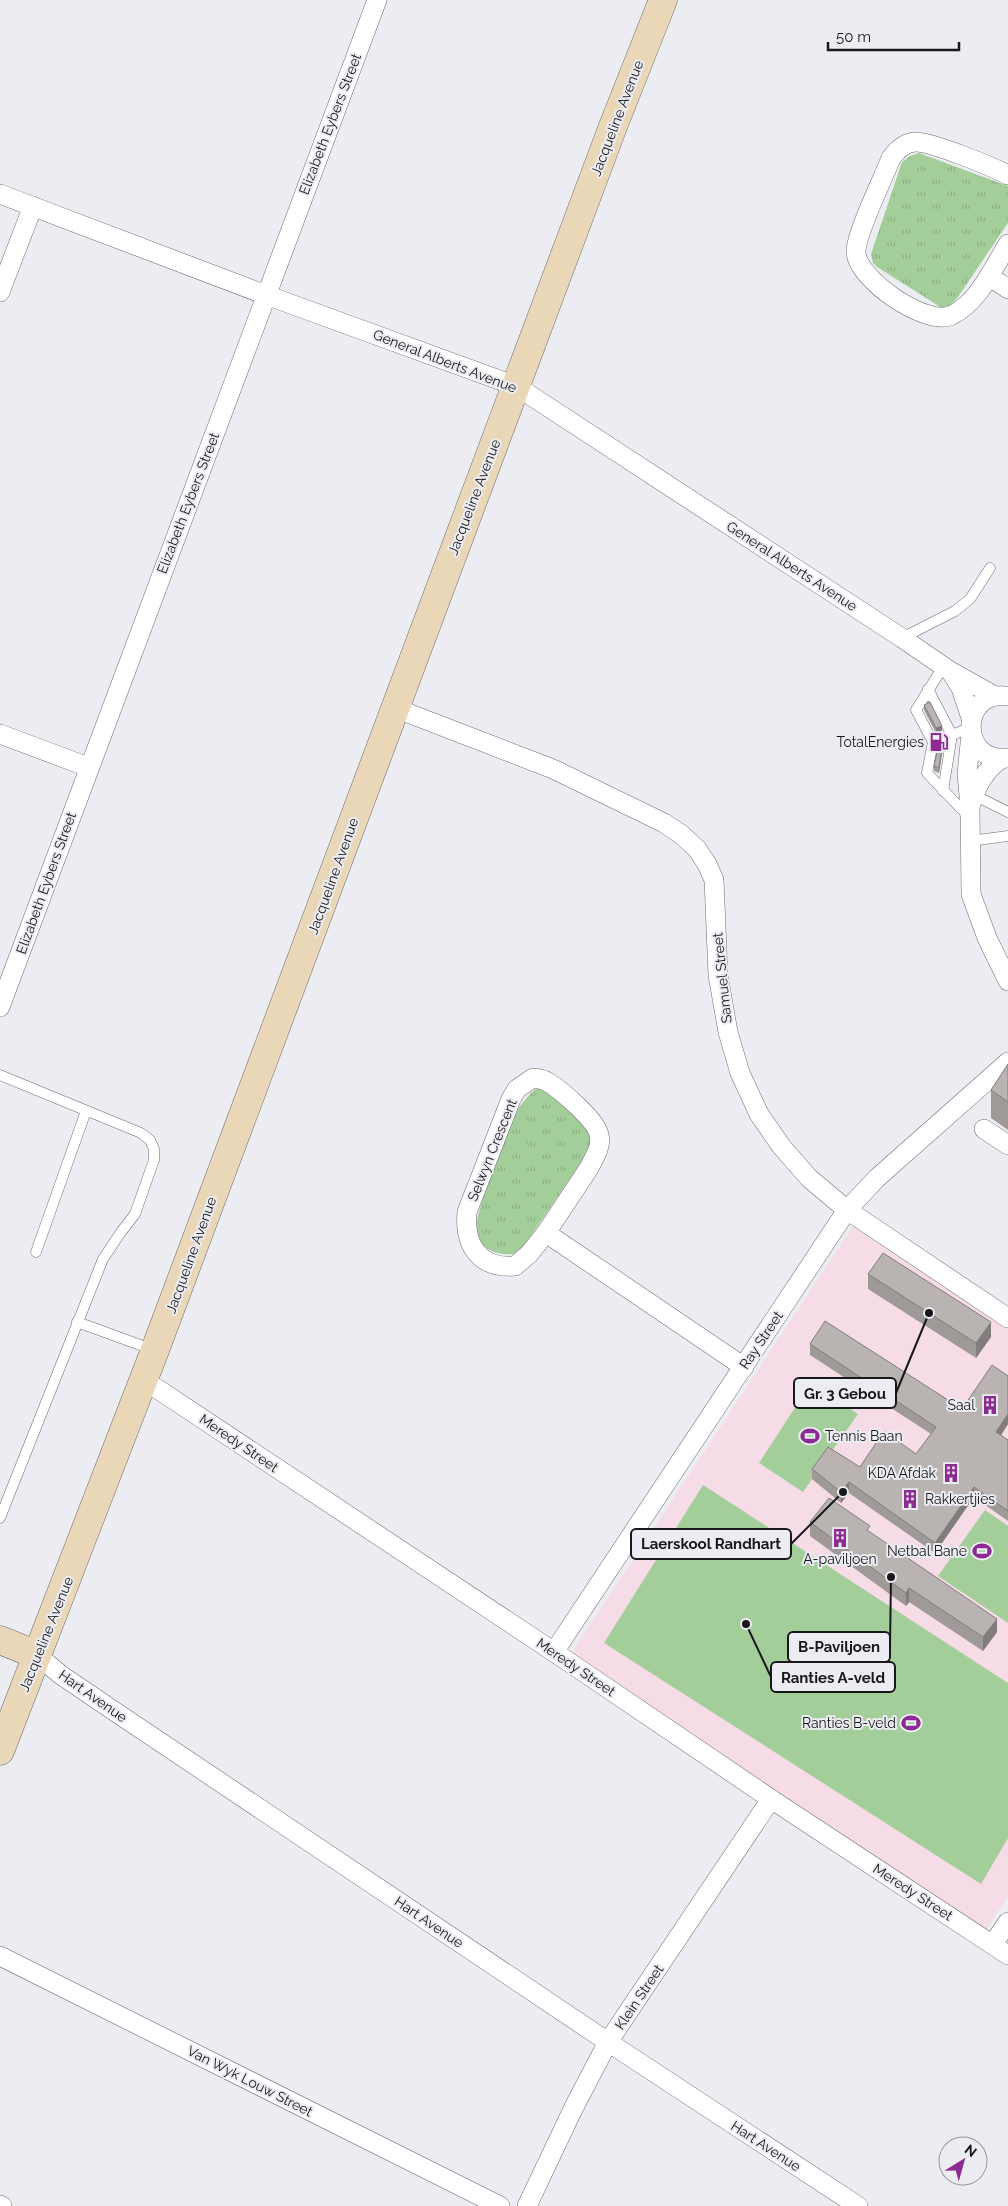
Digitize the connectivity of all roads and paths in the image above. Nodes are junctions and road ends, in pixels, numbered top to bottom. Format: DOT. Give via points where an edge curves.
graph roads {
  1 [pos="377,0"];
  2 [pos="663,0"];
  3 [pos="1008,175"];
  4 [pos="0,194"];
  5 [pos="33,206"];
  6 [pos="1008,244"];
  7 [pos="988,276"];
  8 [pos="1008,289"];
  9 [pos="0,292"];
  10 [pos="266,295"];
  11 [pos="516,386"];
  12 [pos="990,568"];
  13 [pos="902,638"];
  14 [pos="947,669"];
  15 [pos="928,689"];
  16 [pos="1005,696"];
  17 [pos="395,708"];
  18 [pos="971,727"];
  19 [pos="0,734"];
  20 [pos="952,735"];
  21 [pos="933,742"];
  22 [pos="1004,759"];
  23 [pos="88,767"];
  24 [pos="943,791"];
  25 [pos="971,807"];
  26 [pos="1008,812"];
  27 [pos="1008,836"];
  28 [pos="970,841"];
  29 [pos="1008,981"];
  30 [pos="0,1007"];
  31 [pos="1008,1062"];
  32 [pos="0,1075"];
  33 [pos="86,1111"];
  34 [pos="984,1128"];
  35 [pos="1008,1145"];
  36 [pos="847,1210"];
  37 [pos="546,1233"];
  38 [pos="36,1252"];
  39 [pos="1008,1318"];
  40 [pos="77,1322"];
  41 [pos="155,1350"];
  42 [pos="744,1367"];
  43 [pos="144,1380"];
  44 [pos="0,1518"];
  45 [pos="0,1640"];
  46 [pos="554,1652"];
  47 [pos="37,1655"];
  48 [pos="0,1751"];
  49 [pos="771,1799"];
  50 [pos="1008,1922"];
  51 [pos="1000,1950"];
  52 [pos="0,1956"];
  53 [pos="608,2042"];
  54 [pos="500,2206"];
  55 [pos="527,2206"];
  56 [pos="858,2206"];
  1 -- 10 [label="street, Elizabeth Eybers Street"];
  2 -- 11 [label="street, Jacqueline Avenue"];
  3 -- 7 [label="street" via="936,148 916,142 905,144 891,158 856,249 857,261 866,275 884,290 930,316 950,316 963,308"];
  4 -- 5 [label="street, General Alberts Avenue"];
  5 -- 9 [label="street"];
  5 -- 10 [label="street, General Alberts Avenue"];
  6 -- 7 [label="street"];
  7 -- 8 [label="street"];
  10 -- 11 [label="street, General Alberts Avenue"];
  10 -- 23 [label="street, Elizabeth Eybers Street"];
  11 -- 13 [label="street, General Alberts Avenue"];
  11 -- 17 [label="street, Jacqueline Avenue"];
  12 -- 13 [label="lane" via="970,599 955,611"];
  13 -- 14 [label="street, General Alberts Avenue"];
  14 -- 15 [label="lane"];
  14 -- 16 [label="street, General Alberts Avenue"];
  14 -- 18 [label="street" via="961,688"];
  15 -- 20 [label="lane"];
  15 -- 21 [label="lane" via="916,711"];
  16 -- 18 [label="street" via="984,701 976,708"];
  17 -- 36 [label="street, Samuel Street" via="553,769 664,823 696,849 714,880 718,975 728,1032 740,1073 759,1114 781,1146 809,1178"];
  17 -- 41 [label="street, Jacqueline Avenue"];
  18 -- 20 [label="lane"];
  18 -- 22 [label="street" via="977,747 988,756"];
  18 -- 25 [label="street" via="967,774"];
  19 -- 23 [label="street"];
  20 -- 21 [label="lane"];
  20 -- 24 [label="lane"];
  21 -- 24 [label="lane" via="927,773"];
  22 -- 25 [label="street" via="988,770"];
  23 -- 30 [label="street, Elizabeth Eybers Street"];
  24 -- 25 [label="lane"];
  25 -- 26 [label="lane"];
  25 -- 28 [label="street"];
  27 -- 28 [label="lane"];
  28 -- 29 [label="street" via="971,894"];
  31 -- 36 [label="street, Ray Street" via="876,1178"];
  32 -- 33 [label="lane"];
  33 -- 38 [label="lane"];
  33 -- 40 [label="lane" via="141,1133 150,1140 154,1160 139,1206 103,1259"];
  34 -- 35 [label="street"];
  36 -- 39 [label="street, Samuel Street"];
  36 -- 42 [label="street, Ray Street"];
  37 -- 37 [label="street, Selwyn Crescent" via="522,1261 505,1267 495,1266 475,1251 468,1240 466,1228 471,1199 511,1099 517,1089 533,1078 549,1082 583,1113 594,1124 600,1142 589,1168"];
  37 -- 42 [label="street"];
  40 -- 41 [label="lane"];
  40 -- 44 [label="lane"];
  41 -- 43 [label="street, Jacqueline Avenue"];
  42 -- 46 [label="street, Ray Street"];
  43 -- 46 [label="street, Meredy Street"];
  43 -- 47 [label="street, Jacqueline Avenue"];
  45 -- 47 [label="street, Hart Avenue"];
  46 -- 49 [label="street, Meredy Street"];
  47 -- 48 [label="street, Jacqueline Avenue"];
  47 -- 53 [label="street, Hart Avenue" via="114,1711"];
  49 -- 51 [label="street, Meredy Street"];
  49 -- 53 [label="street, Klein Street"];
  50 -- 51 [label="street"];
  52 -- 54 [label="street, Van Wyk Louw Street"];
  53 -- 55 [label="street, Klein Street"];
  53 -- 56 [label="street, Hart Avenue"];
}
